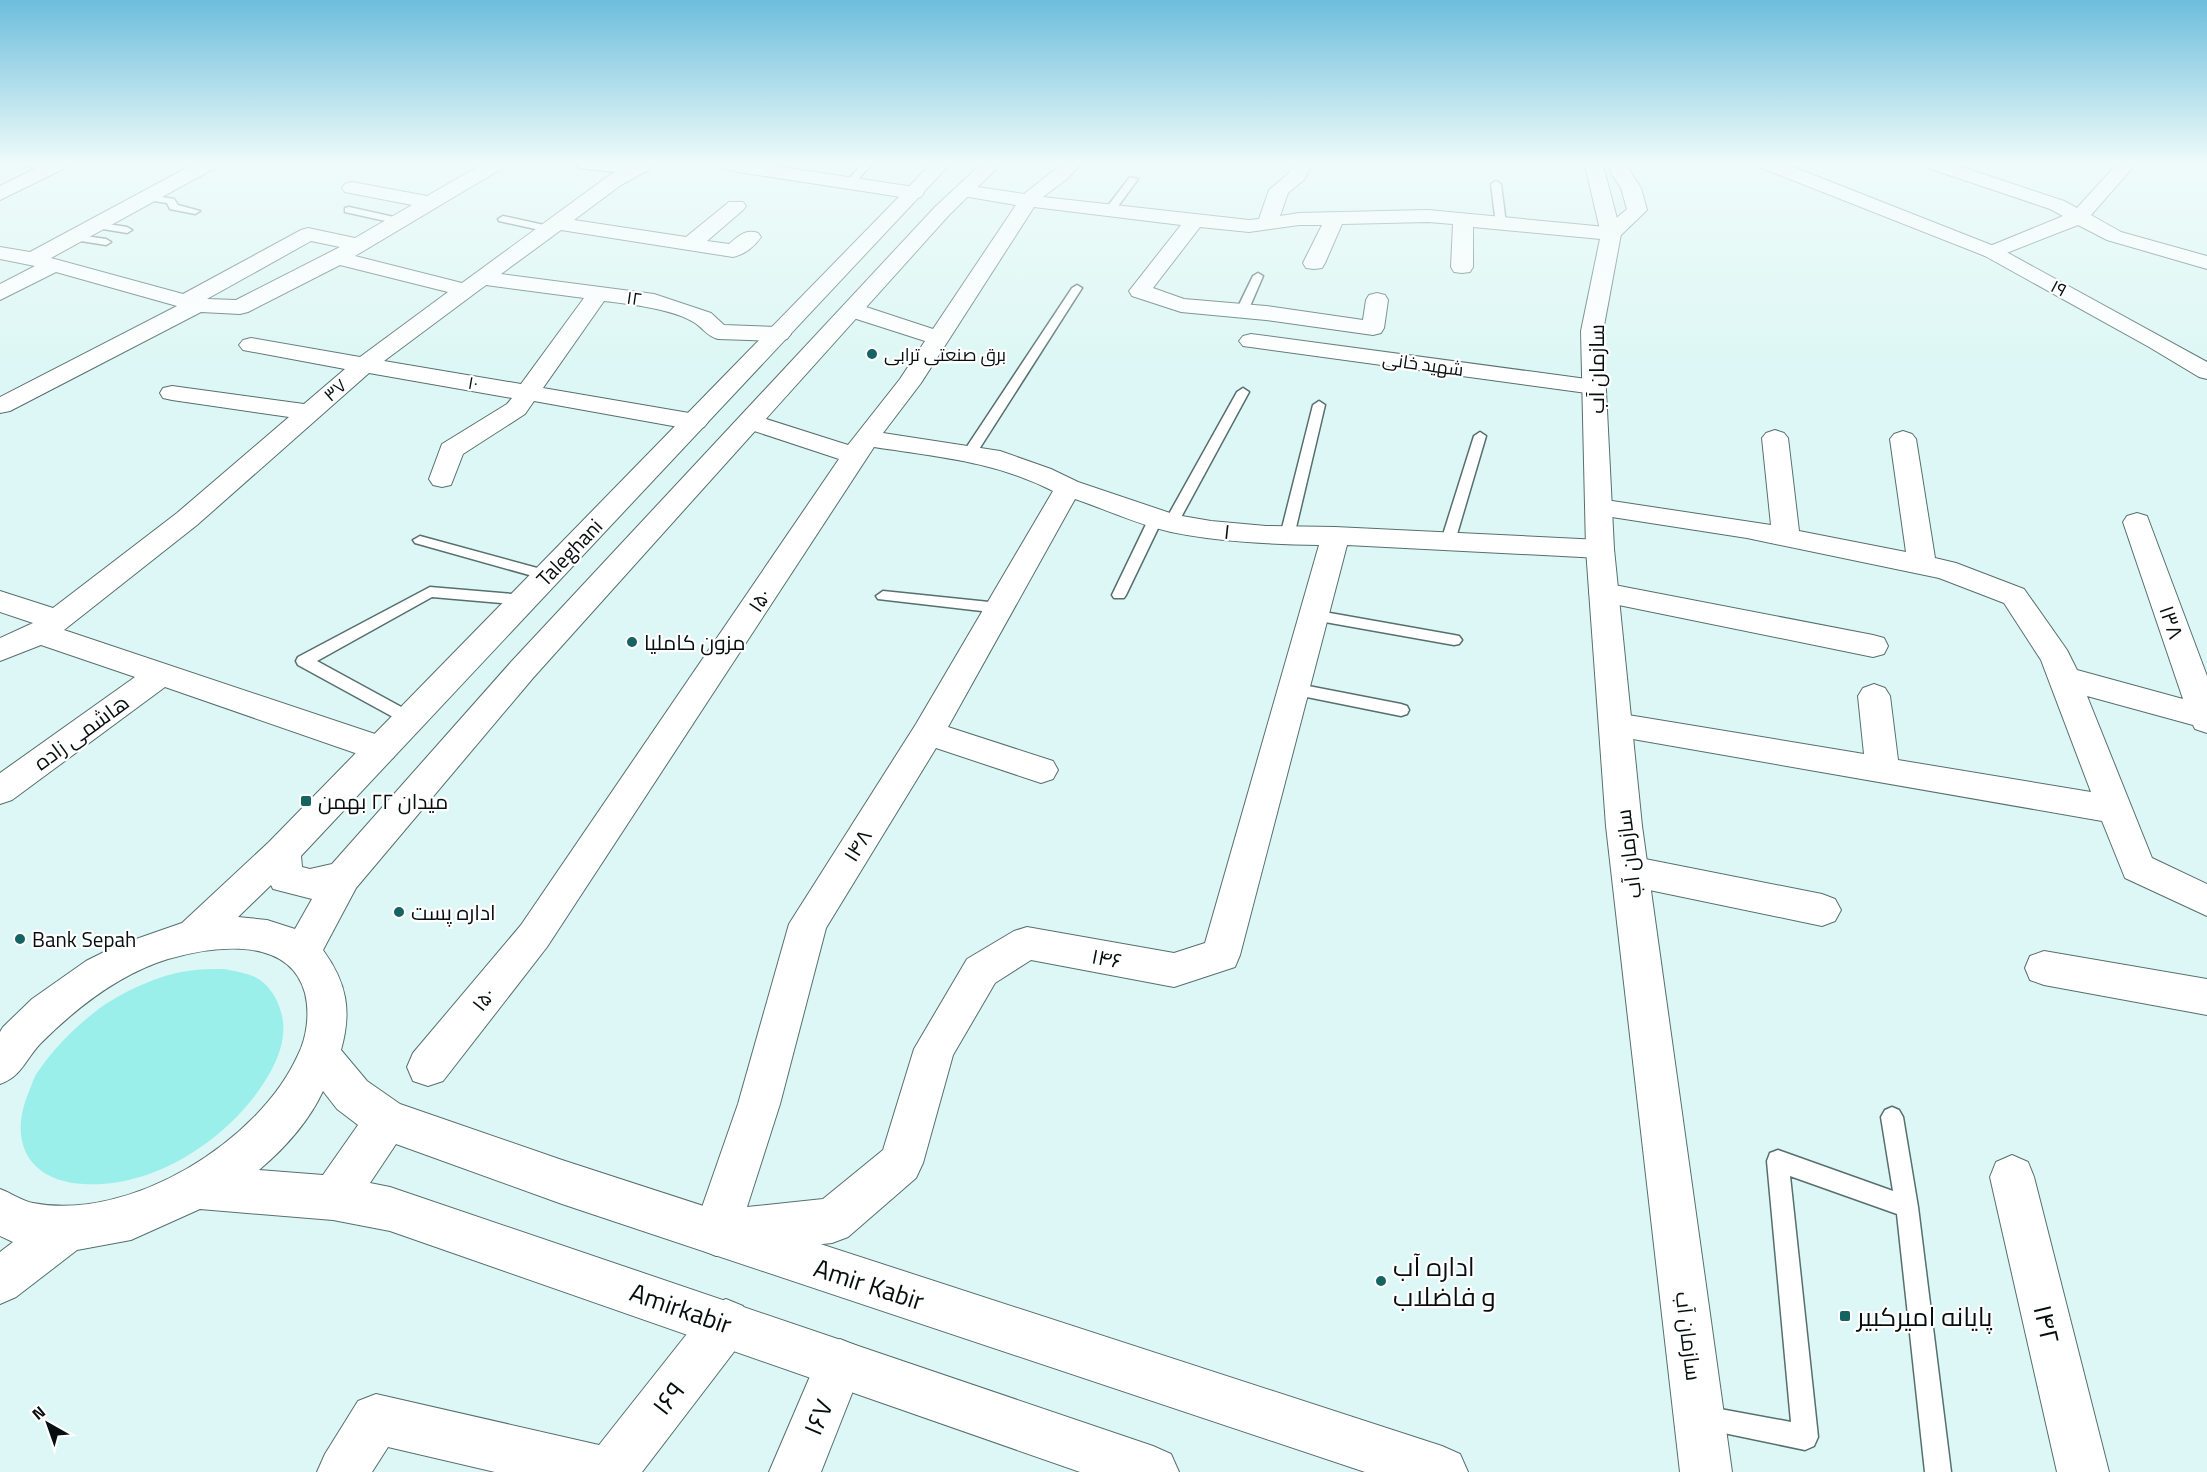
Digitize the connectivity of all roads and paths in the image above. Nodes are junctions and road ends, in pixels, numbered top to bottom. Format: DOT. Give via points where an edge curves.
graph roads {
  1 [pos="78,234"];
  2 [pos="377,234"];
  3 [pos="542,234"];
  4 [pos="612,234"];
  5 [pos="702,234"];
  6 [pos="875,234"];
  7 [pos="924,234"];
  8 [pos="1007,234"];
  9 [pos="1184,234"];
  10 [pos="1328,234"];
  11 [pos="1463,234"];
  12 [pos="1608,234"];
  13 [pos="1611,234"];
  14 [pos="1946,234"];
  15 [pos="2038,234"];
  16 [pos="2110,234"];
  17 [pos="72,237"];
  18 [pos="751,237"];
  19 [pos="106,242"];
  20 [pos="690,244"];
  21 [pos="358,245"];
  22 [pos="1992,252"];
  23 [pos="12,258"];
  24 [pos="337,258"];
  25 [pos="2207,262"];
  26 [pos="1314,263"];
  27 [pos="54,265"];
  28 [pos="1462,267"];
  29 [pos="1258,276"];
  30 [pos="473,284"];
  31 [pos="1077,288"];
  32 [pos="0,293"];
  33 [pos="597,294"];
  34 [pos="1377,300"];
  35 [pos="191,303"];
  36 [pos="852,310"];
  37 [pos="1242,311"];
  38 [pos="778,334"];
  39 [pos="938,338"];
  40 [pos="1251,341"];
  41 [pos="251,345"];
  42 [pos="365,364"];
  43 [pos="2207,372"];
  44 [pos="1594,387"];
  45 [pos="527,392"];
  46 [pos="1243,392"];
  47 [pos="172,393"];
  48 [pos="1319,405"];
  49 [pos="1,406"];
  50 [pos="310,412"];
  51 [pos="695,422"];
  52 [pos="751,422"];
  53 [pos="1480,436"];
  54 [pos="1775,438"];
  55 [pos="1902,439"];
  56 [pos="861,447"];
  57 [pos="969,454"];
  58 [pos="442,479"];
  59 [pos="1068,488"];
  60 [pos="1599,507"];
  61 [pos="1164,520"];
  62 [pos="2137,522"];
  63 [pos="1287,536"];
  64 [pos="1335,536"];
  65 [pos="1786,537"];
  66 [pos="420,540"];
  67 [pos="1449,541"];
  68 [pos="1600,549"];
  69 [pos="1922,565"];
  70 [pos="547,575"];
  71 [pos="1604,593"];
  72 [pos="1119,595"];
  73 [pos="883,596"];
  74 [pos="524,600"];
  75 [pos="0,601"];
  76 [pos="999,608"];
  77 [pos="1313,615"];
  78 [pos="49,627"];
  79 [pos="1454,640"];
  80 [pos="1873,646"];
  81 [pos="0,650"];
  82 [pos="161,674"];
  83 [pos="2064,678"];
  84 [pos="1293,689"];
  85 [pos="1874,696"];
  86 [pos="1401,710"];
  87 [pos="2206,718"];
  88 [pos="410,719"];
  89 [pos="1616,725"];
  90 [pos="928,733"];
  91 [pos="381,749"];
  92 [pos="1041,770"];
  93 [pos="1882,770"];
  94 [pos="0,791"];
  95 [pos="2114,809"];
  96 [pos="282,852"];
  97 [pos="1630,871"];
  98 [pos="343,877"];
  99 [pos="2207,901"];
  100 [pos="1822,910"];
  101 [pos="194,936"];
  102 [pos="302,952"];
  103 [pos="2044,968"];
  104 [pos="2207,997"];
  105 [pos="12,1029"];
  106 [pos="320,1055"];
  107 [pos="0,1065"];
  108 [pos="428,1067"];
  109 [pos="1892,1117"];
  110 [pos="387,1120"];
  111 [pos="2012,1177"];
  112 [pos="200,1187"];
  113 [pos="333,1198"];
  114 [pos="1906,1206"];
  115 [pos="0,1211"];
  116 [pos="67,1229"];
  117 [pos="716,1233"];
  118 [pos="0,1281"];
  119 [pos="726,1323"];
  120 [pos="840,1363"];
  121 [pos="1699,1417"];
  122 [pos="343,1472"];
  123 [pos="603,1472"];
  124 [pos="610,1472"];
  125 [pos="795,1472"];
  126 [pos="1153,1472"];
  127 [pos="1442,1472"];
  128 [pos="1706,1472"];
  129 [pos="1938,1472"];
  130 [pos="2083,1472"];
  1 -- 17 [label="street"];
  2 -- 21 [label="street"];
  3 -- 30 [label="street, ۳۷"];
  4 -- 20 [label="street"];
  5 -- 20 [label="street"];
  6 -- 38 [label="street, Taleghani"];
  7 -- 36 [label="street"];
  8 -- 39 [label="street, ۱۵۰"];
  9 -- 37 [label="street" via="1140,291 1181,305"];
  10 -- 26 [label="street"];
  11 -- 28 [label="street"];
  12 -- 13 [label="street"];
  13 -- 44 [label="street, سازمان آب" via="1592,330"];
  14 -- 22 [label="street, ۱۹"];
  15 -- 22 [label="street"];
  16 -- 25 [label="street"];
  17 -- 19 [label="lane"];
  17 -- 23 [label="street"];
  18 -- 20 [label="street" via="734,251"];
  21 -- 24 [label="street"];
  21 -- 35 [label="street" via="308,234"];
  22 -- 43 [label="street, ۱۹"];
  23 -- 27 [label="street"];
  24 -- 30 [label="street, ۱۲"];
  24 -- 35 [label="street" via="240,307"];
  27 -- 32 [label="street"];
  27 -- 35 [label="street"];
  29 -- 37 [label="lane"];
  30 -- 33 [label="street, ۱۲"];
  30 -- 42 [label="street, ۳۷"];
  31 -- 57 [label="lane"];
  33 -- 38 [label="street, ۱۲" via="654,301 703,318 718,332"];
  33 -- 45 [label="street"];
  34 -- 37 [label="street" via="1373,328"];
  35 -- 49 [label="street"];
  36 -- 39 [label="street"];
  36 -- 52 [label="street"];
  38 -- 51 [label="street, Taleghani"];
  39 -- 56 [label="street, ۱۵۰"];
  40 -- 44 [label="street, شهید خانی"];
  41 -- 42 [label="street, ۱۰"];
  42 -- 45 [label="street, ۱۰"];
  42 -- 50 [label="street, ۳۷"];
  44 -- 60 [label="street, سازمان آب"];
  45 -- 51 [label="street, ۱۰"];
  45 -- 58 [label="street" via="516,409 452,450"];
  46 -- 61 [label="lane"];
  47 -- 50 [label="street"];
  48 -- 63 [label="lane"];
  50 -- 78 [label="street, ۳۷" via="187,519"];
  51 -- 70 [label="street, Taleghani"];
  52 -- 56 [label="street, ۱"];
  52 -- 98 [label="street" via="522,670"];
  53 -- 67 [label="lane"];
  54 -- 65 [label="street"];
  55 -- 69 [label="street"];
  56 -- 57 [label="street, ۱"];
  56 -- 108 [label="street, ۱۵۰" via="534,936"];
  57 -- 59 [label="street, ۱" via="991,457"];
  59 -- 61 [label="street, ۱"];
  59 -- 76 [label="street, ۱۴۸"];
  60 -- 65 [label="street"];
  60 -- 68 [label="street, سازمان آب"];
  61 -- 63 [label="street, ۱" via="1211,530"];
  61 -- 72 [label="lane"];
  62 -- 87 [label="street, ۱۳۸"];
  63 -- 64 [label="street, ۱"];
  64 -- 67 [label="street, ۱"];
  64 -- 77 [label="street, ۱۴۶"];
  65 -- 69 [label="street"];
  66 -- 70 [label="lane"];
  67 -- 68 [label="street, ۱"];
  68 -- 71 [label="street, سازمان آب"];
  69 -- 83 [label="street" via="2014,596 2056,658"];
  70 -- 74 [label="street, Taleghani"];
  71 -- 80 [label="street"];
  71 -- 89 [label="street, سازمان آب"];
  73 -- 76 [label="lane"];
  74 -- 88 [label="street, Taleghani"];
  74 -- 88 [label="lane" via="430,592 304,661"];
  75 -- 78 [label="street"];
  76 -- 90 [label="street, ۱۴۸"];
  77 -- 79 [label="lane"];
  77 -- 84 [label="street, ۱۴۶"];
  78 -- 81 [label="street, ۳۷"];
  78 -- 82 [label="street"];
  82 -- 91 [label="street"];
  82 -- 94 [label="street, هاشمی زاده"];
  83 -- 87 [label="street"];
  83 -- 95 [label="street"];
  84 -- 86 [label="lane"];
  84 -- 117 [label="street, ۱۴۶" via="1221,956 1174,970 1027,943 981,970 934,1049 901,1163 832,1221"];
  85 -- 93 [label="street"];
  88 -- 91 [label="street, Taleghani"];
  89 -- 93 [label="street"];
  89 -- 97 [label="street, سازمان آب"];
  90 -- 92 [label="street"];
  90 -- 117 [label="street, ۱۴۸" via="808,924 759,1104"];
  91 -- 96 [label="street, Taleghani"];
  93 -- 95 [label="street"];
  95 -- 99 [label="street" via="2138,868"];
  96 -- 98 [label="street" via="286,878 310,884"];
  96 -- 101 [label="street, Taleghani"];
  97 -- 100 [label="street"];
  97 -- 121 [label="street, سازمان آب"];
  98 -- 102 [label="street"];
  101 -- 102 [label="street" via="237,932 274,937"];
  101 -- 105 [label="street" via="150,949 105,970"];
  102 -- 106 [label="street" via="323,978 329,1013"];
  103 -- 104 [label="street"];
  105 -- 107 [label="street"];
  106 -- 110 [label="street, Amir Kabir" via="352,1095"];
  106 -- 112 [label="street" via="294,1102 253,1147"];
  109 -- 114 [label="lane"];
  110 -- 113 [label="street"];
  110 -- 117 [label="street, Amir Kabir"];
  111 -- 130 [label="street, ۱۴۲"];
  112 -- 113 [label="street, Amirkabir"];
  112 -- 116 [label="street" via="132,1218"];
  113 -- 119 [label="street, Amirkabir" via="390,1209"];
  114 -- 121 [label="lane" via="1778,1161 1805,1437"];
  114 -- 129 [label="lane"];
  115 -- 116 [label="street" via="21,1223"];
  116 -- 118 [label="street"];
  117 -- 127 [label="street, Amir Kabir"];
  119 -- 120 [label="street, Amirkabir"];
  119 -- 124 [label="street, ۱۶۹"];
  120 -- 125 [label="street, ۱۶۷"];
  120 -- 126 [label="street, Amirkabir"];
  121 -- 128 [label="street, سازمان آب"];
  122 -- 123 [label="street" via="376,1419"];
}
